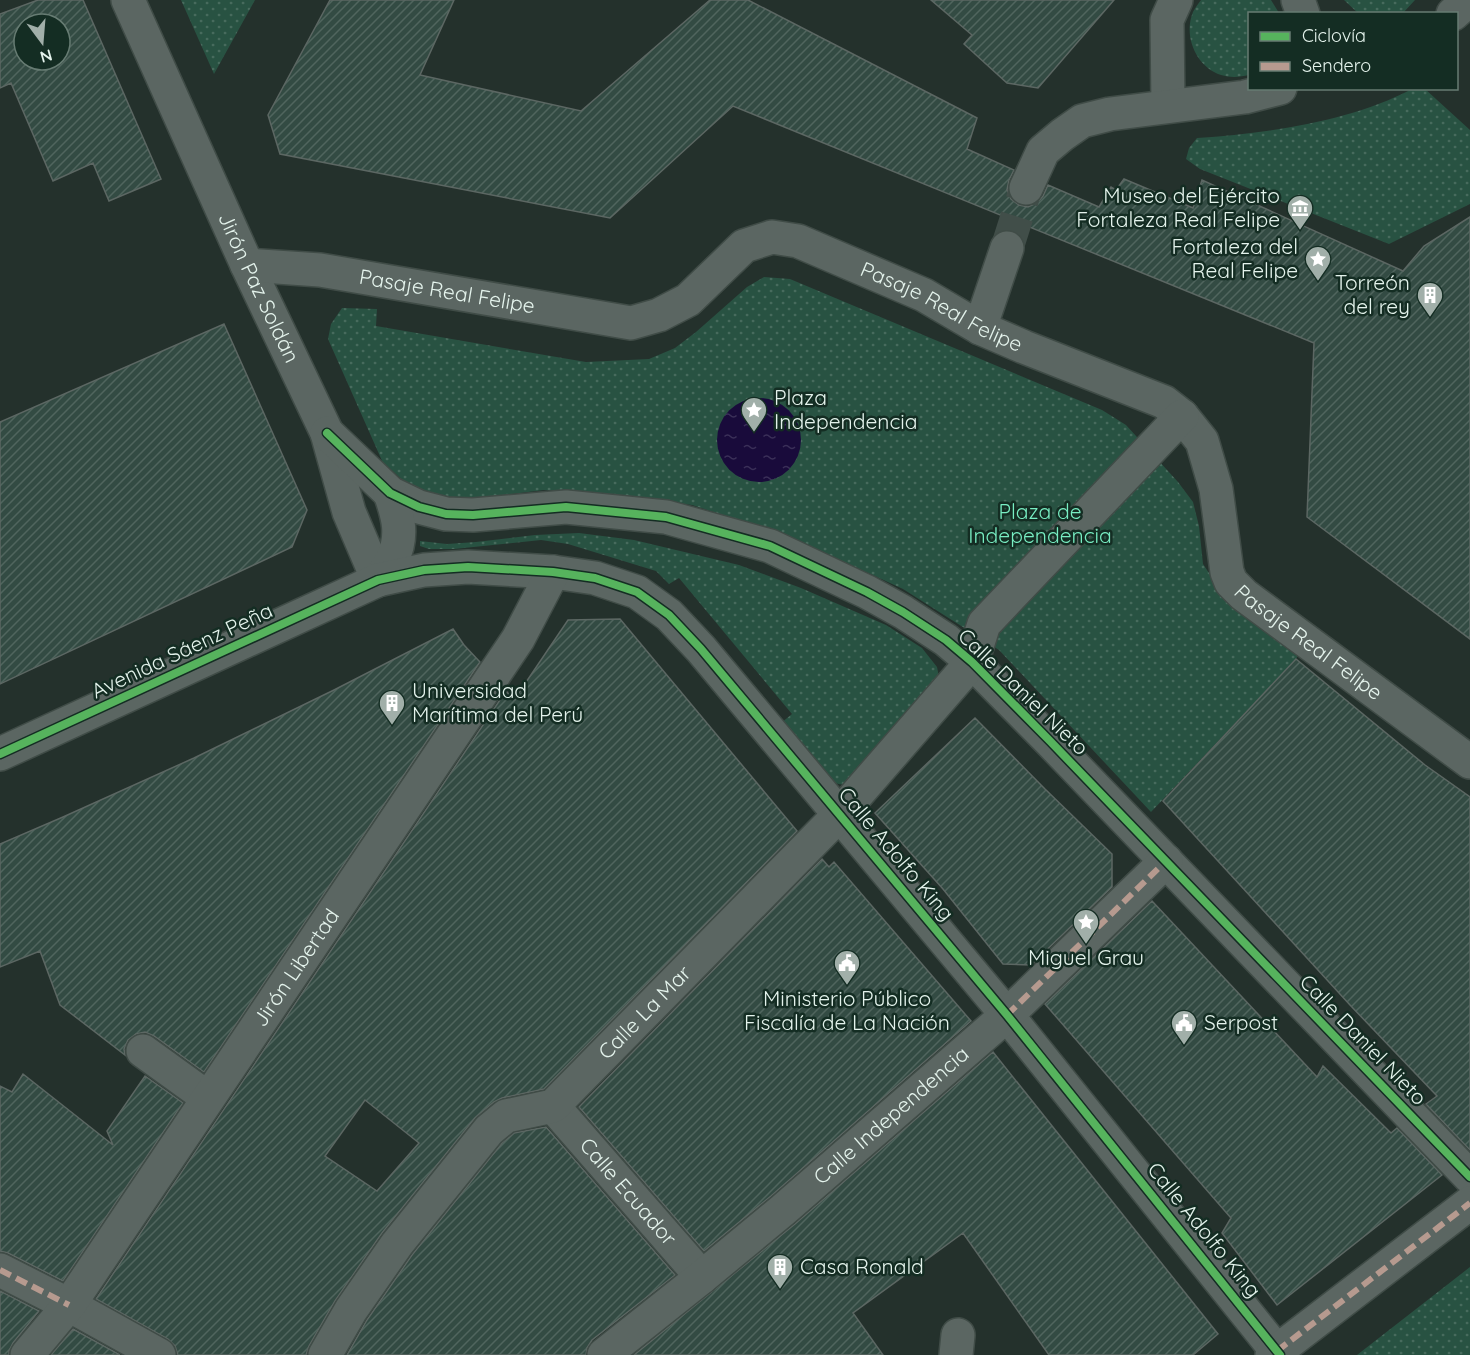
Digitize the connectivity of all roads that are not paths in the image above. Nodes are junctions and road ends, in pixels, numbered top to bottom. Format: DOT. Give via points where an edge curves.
graph roads {
  1 [pos="128,0"];
  2 [pos="1176,0"];
  3 [pos="1469,0"];
  4 [pos="1455,12"];
  5 [pos="1272,90"];
  6 [pos="1168,106"];
  7 [pos="1026,188"];
  8 [pos="1007,248"];
  9 [pos="247,265"];
  10 [pos="980,328"];
  11 [pos="1182,416"];
  12 [pos="327,433"];
  13 [pos="390,493"];
  14 [pos="553,572"];
  15 [pos="378,580"];
  16 [pos="972,662"];
  17 [pos="0,754"];
  18 [pos="1470,762"];
  19 [pos="839,815"];
  20 [pos="1166,861"];
  21 [pos="1007,1015"];
  22 [pos="143,1051"];
  23 [pos="208,1098"];
  24 [pos="554,1106"];
  25 [pos="1470,1177"];
  26 [pos="1470,1203"];
  27 [pos="0,1270"];
  28 [pos="702,1278"];
  29 [pos="69,1305"];
  30 [pos="1277,1354"];
  31 [pos="27,1355"];
  32 [pos="159,1355"];
  33 [pos="325,1355"];
  34 [pos="604,1355"];
  1 -- 9 [label="street, Jirón Paz Soldán"];
  2 -- 6 [label="street" via="1167,20"];
  3 -- 4 [label="street"];
  5 -- 6 [label="street"];
  6 -- 7 [label="street" via="1082,121 1043,150"];
  8 -- 10 [label="street"];
  9 -- 10 [label="street, Pasaje Real Felipe" via="320,270 631,323 659,315 688,300 744,246 772,237 798,241 924,295"];
  9 -- 12 [label="street, Jirón Paz Soldán"];
  10 -- 11 [label="street, Pasaje Real Felipe" via="1164,402"];
  11 -- 16 [label="street" via="984,624"];
  11 -- 18 [label="street, Pasaje Real Felipe" via="1202,441 1216,489 1227,572 1232,582 1244,595"];
  12 -- 13 [label="street, Calle Daniel Nieto"];
  12 -- 15 [label="street, Jirón Paz Soldán" via="349,512"];
  13 -- 15 [label="street" via="398,514 399,538 392,561"];
  13 -- 16 [label="street, Calle Daniel Nieto" via="446,514 566,507 666,517 770,546 903,612"];
  14 -- 15 [label="street, Calle Adolfo King" via="468,567 424,570"];
  14 -- 19 [label="street, Calle Adolfo King" via="595,578 637,592 669,615"];
  14 -- 23 [label="street, Jirón Libertad" via="519,639"];
  15 -- 17 [label="street, Avenida Sáenz Peña"];
  16 -- 19 [label="street, Calle La Mar"];
  16 -- 20 [label="street, Calle Daniel Nieto"];
  19 -- 21 [label="street, Calle Adolfo King"];
  19 -- 24 [label="street, Calle La Mar"];
  20 -- 21 [label="street, Calle Independencia"];
  20 -- 25 [label="street, Calle Daniel Nieto"];
  21 -- 28 [label="street, Calle Independencia"];
  21 -- 30 [label="street, Calle Adolfo King"];
  22 -- 23 [label="street"];
  23 -- 29 [label="street, Jirón Libertad"];
  24 -- 28 [label="street, Calle Ecuador"];
  24 -- 33 [label="street" via="506,1116 489,1130 397,1244"];
  26 -- 30 [label="street"];
  27 -- 29 [label="street"];
  28 -- 34 [label="street, Calle Independencia"];
  29 -- 31 [label="street, Jirón Libertad"];
  29 -- 32 [label="street"];
}
